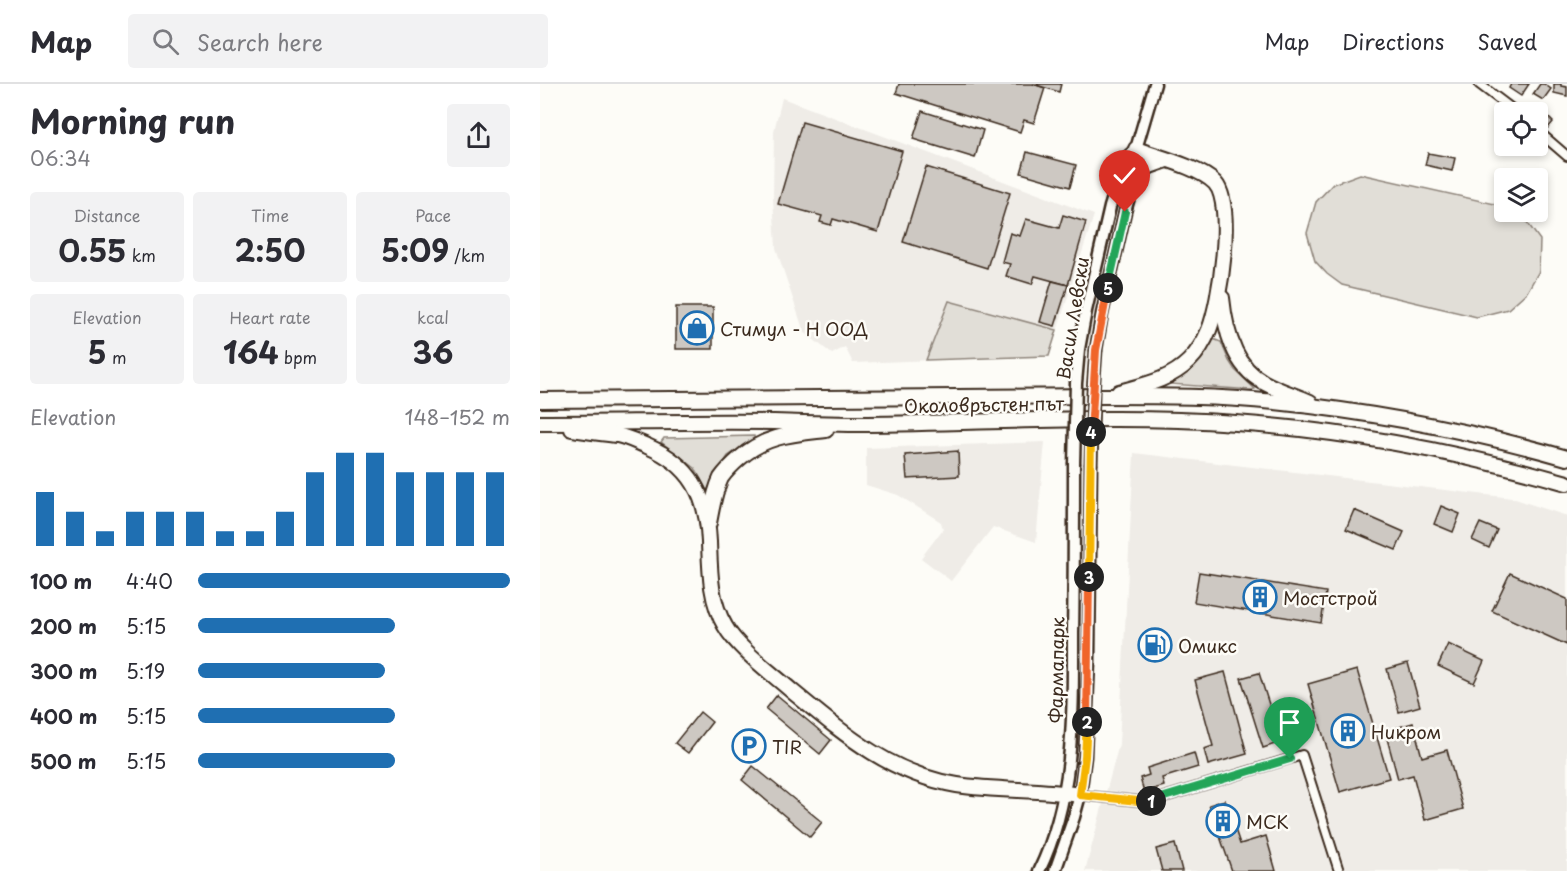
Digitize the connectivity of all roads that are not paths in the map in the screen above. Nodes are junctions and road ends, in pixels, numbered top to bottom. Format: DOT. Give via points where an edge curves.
graph roads {
  1 [pos="1155,84"];
  2 [pos="1479,84"];
  3 [pos="1503,102"];
  4 [pos="1548,140"];
  5 [pos="1136,149"];
  6 [pos="1567,156"];
  7 [pos="1167,160"];
  8 [pos="1135,176"];
  9 [pos="1220,287"];
  10 [pos="1105,396"];
  11 [pos="540,400"];
  12 [pos="1324,408"];
  13 [pos="540,423"];
  14 [pos="865,424"];
  15 [pos="1567,458"];
  16 [pos="1074,464"];
  17 [pos="1091,465"];
  18 [pos="1567,483"];
  19 [pos="708,528"];
  20 [pos="1065,793"];
  21 [pos="1080,795"];
  22 [pos="1044,860"];
  23 [pos="1039,871"];
  24 [pos="1054,871"];
  25 [pos="1339,871"];
  1 -- 5 [label="street, Васил Левски"];
  2 -- 3 [label="street"];
  4 -- 6 [label="street"];
  5 -- 7 [label="highway"];
  5 -- 8 [label="street, Васил Левски" via="1139,162"];
  5 -- 16 [label="street, Васил Левски, bridge" via="1125,159 1110,207 1086,311 1076,383"];
  7 -- 8 [label="highway"];
  7 -- 9 [label="highway" via="1208,177 1222,195"];
  8 -- 17 [label="street, Васил Левски, bridge" via="1096,350"];
  9 -- 10 [label="highway" via="1209,331 1188,362 1157,381"];
  9 -- 12 [label="highway" via="1227,332 1244,365 1260,381"];
  10 -- 11 [label="highway, Околовръстен път"];
  10 -- 12 [label="highway, Околовръстен път" via="1196,397"];
  12 -- 15 [label="highway, Околовръстен път" via="1467,432"];
  13 -- 14 [label="highway, Околовръстен път"];
  13 -- 19 [label="highway" via="618,436 661,452 690,476"];
  14 -- 18 [label="highway, Околовръстен път" via="1109,420 1234,423 1399,443"];
  14 -- 19 [label="highway" via="767,440 748,450 722,477"];
  16 -- 20 [label="street, Фармапарк" via="1072,725"];
  17 -- 21 [label="street, Фармапарк" via="1087,725"];
  19 -- 20 [label="highway" via="714,604 725,628 768,671 858,745 906,770 947,783"];
  20 -- 21 [label="highway"];
  20 -- 22 [label="street, Фармапарк"];
  21 -- 24 [label="street, Фармапарк"];
  21 -- 25 [label="street" via="1148,802 1302,755"];
  22 -- 23 [label="street, Фармапарк"];
  22 -- 24 [label="street"];
}
